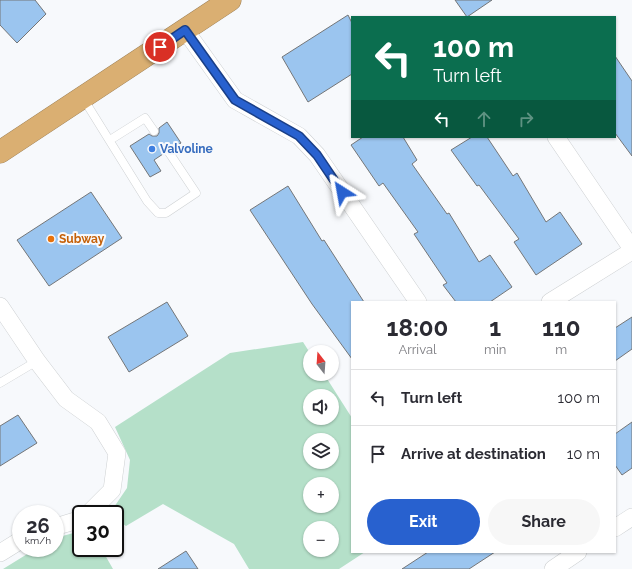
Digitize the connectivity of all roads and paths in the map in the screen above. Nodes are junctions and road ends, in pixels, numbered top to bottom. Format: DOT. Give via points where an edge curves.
graph roads {
  1 [pos="230,0"];
  2 [pos="185,30"];
  3 [pos="83,97"];
  4 [pos="154,131"];
  5 [pos="557,138"];
  6 [pos="110,140"];
  7 [pos="168,151"];
  8 [pos="0,152"];
  9 [pos="632,250"];
  10 [pos="417,301"];
  11 [pos="552,301"];
  12 [pos="0,306"];
  13 [pos="37,361"];
  14 [pos="0,382"];
  15 [pos="97,505"];
  16 [pos="632,516"];
  17 [pos="616,527"];
  18 [pos="12,546"];
  19 [pos="577,553"];
  20 [pos="0,554"];
  21 [pos="553,569"];
  1 -- 2 [label="highway"];
  2 -- 3 [label="highway"];
  2 -- 10 [label="street" via="235,100 299,136 317,155"];
  3 -- 6 [label="lane"];
  3 -- 8 [label="highway"];
  4 -- 6 [label="lane" via="145,118"];
  5 -- 9 [label="street"];
  6 -- 7 [label="lane" via="147,201 158,213 166,213 196,193"];
  9 -- 11 [label="street"];
  12 -- 13 [label="street"];
  13 -- 14 [label="lane"];
  13 -- 15 [label="street" via="66,400 98,422 117,453 112,490"];
  16 -- 17 [label="street"];
  18 -- 20 [label="street"];
  19 -- 21 [label="street"];
}
